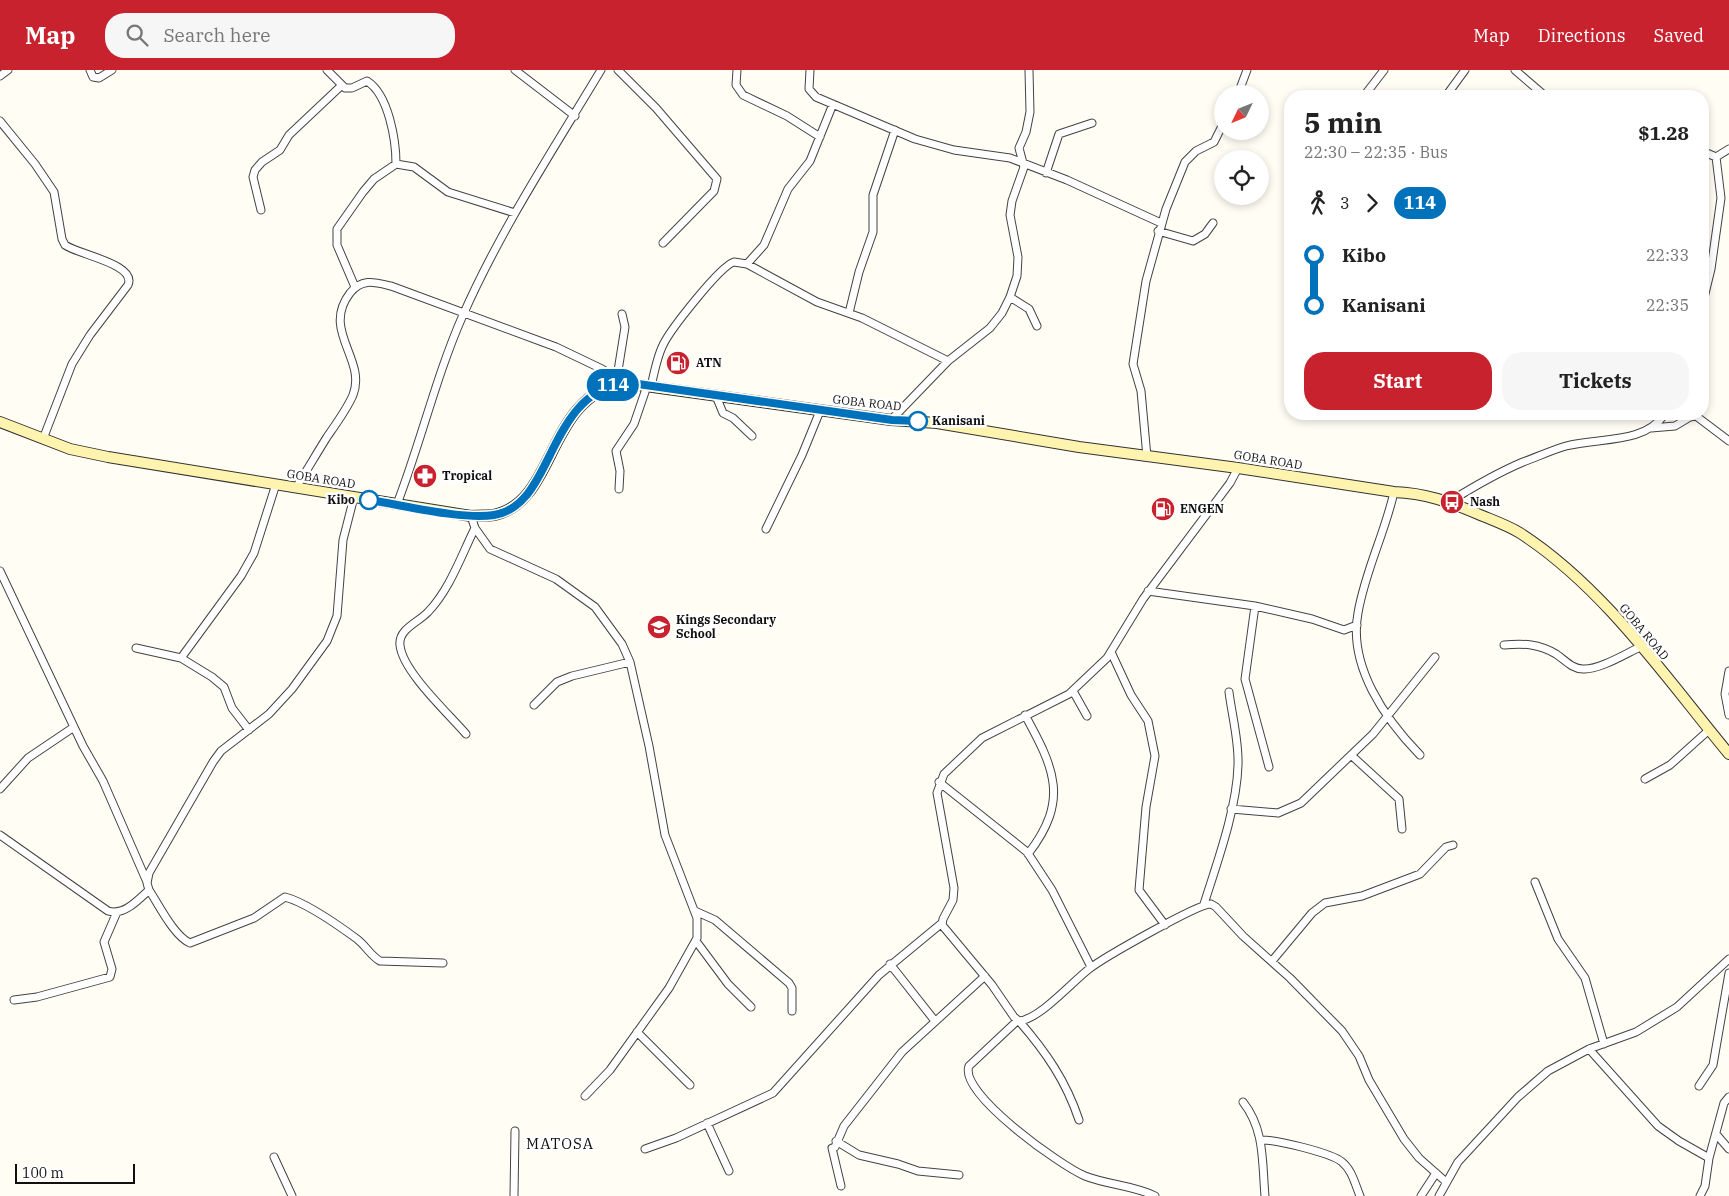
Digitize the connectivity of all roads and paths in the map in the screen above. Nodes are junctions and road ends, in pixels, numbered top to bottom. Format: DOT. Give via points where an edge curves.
graph roads {
  1 [pos="8,70"];
  2 [pos="90,70"];
  3 [pos="112,70"];
  4 [pos="327,70"];
  5 [pos="515,70"];
  6 [pos="602,70"];
  7 [pos="618,70"];
  8 [pos="737,70"];
  9 [pos="810,70"];
  10 [pos="1029,70"];
  11 [pos="1247,70"];
  12 [pos="1384,70"];
  13 [pos="1465,70"];
  14 [pos="1515,70"];
  15 [pos="0,76"];
  16 [pos="342,85"];
  17 [pos="1241,85"];
  18 [pos="1369,90"];
  19 [pos="1450,90"];
  20 [pos="1538,90"];
  21 [pos="833,104"];
  22 [pos="575,116"];
  23 [pos="0,121"];
  24 [pos="1092,123"];
  25 [pos="895,130"];
  26 [pos="820,137"];
  27 [pos="1215,140"];
  28 [pos="1729,149"];
  29 [pos="1709,154"];
  30 [pos="1716,156"];
  31 [pos="396,164"];
  32 [pos="1024,164"];
  33 [pos="1046,173"];
  34 [pos="261,210"];
  35 [pos="515,213"];
  36 [pos="1161,223"];
  37 [pos="1213,223"];
  38 [pos="1158,232"];
  39 [pos="663,243"];
  40 [pos="747,264"];
  41 [pos="1711,269"];
  42 [pos="1709,277"];
  43 [pos="355,287"];
  44 [pos="1010,297"];
  45 [pos="464,313"];
  46 [pos="849,313"];
  47 [pos="622,314"];
  48 [pos="1037,326"];
  49 [pos="948,361"];
  50 [pos="620,380"];
  51 [pos="649,386"];
  52 [pos="716,396"];
  53 [pos="820,411"];
  54 [pos="892,420"];
  55 [pos="1659,420"];
  56 [pos="1686,420"];
  57 [pos="1700,420"];
  58 [pos="0,422"];
  59 [pos="1650,428"];
  60 [pos="752,436"];
  61 [pos="43,439"];
  62 [pos="1729,441"];
  63 [pos="1147,457"];
  64 [pos="1238,468"];
  65 [pos="276,484"];
  66 [pos="298,486"];
  67 [pos="619,489"];
  68 [pos="1394,492"];
  69 [pos="354,497"];
  70 [pos="1449,502"];
  71 [pos="397,504"];
  72 [pos="471,516"];
  73 [pos="475,528"];
  74 [pos="766,529"];
  75 [pos="0,571"];
  76 [pos="1148,591"];
  77 [pos="1254,606"];
  78 [pos="1357,625"];
  79 [pos="1504,645"];
  80 [pos="1640,647"];
  81 [pos="136,648"];
  82 [pos="1111,652"];
  83 [pos="1435,657"];
  84 [pos="181,658"];
  85 [pos="630,662"];
  86 [pos="1729,671"];
  87 [pos="1073,691"];
  88 [pos="1229,692"];
  89 [pos="534,705"];
  90 [pos="1025,715"];
  91 [pos="1729,715"];
  92 [pos="1087,716"];
  93 [pos="1387,717"];
  94 [pos="74,727"];
  95 [pos="249,730"];
  96 [pos="1709,730"];
  97 [pos="466,734"];
  98 [pos="1729,754"];
  99 [pos="1351,755"];
  100 [pos="1420,755"];
  101 [pos="1269,767"];
  102 [pos="1645,779"];
  103 [pos="939,782"];
  104 [pos="0,789"];
  105 [pos="1231,809"];
  106 [pos="1402,829"];
  107 [pos="0,835"];
  108 [pos="1453,845"];
  109 [pos="1028,854"];
  110 [pos="1534,882"];
  111 [pos="148,886"];
  112 [pos="1204,904"];
  113 [pos="695,911"];
  114 [pos="117,912"];
  115 [pos="942,923"];
  116 [pos="1165,925"];
  117 [pos="696,941"];
  118 [pos="1729,959"];
  119 [pos="1272,961"];
  120 [pos="443,963"];
  121 [pos="890,964"];
  122 [pos="1091,967"];
  123 [pos="1729,973"];
  124 [pos="985,976"];
  125 [pos="14,1000"];
  126 [pos="751,1007"];
  127 [pos="792,1011"];
  128 [pos="935,1021"];
  129 [pos="1018,1021"];
  130 [pos="637,1032"];
  131 [pos="1604,1044"];
  132 [pos="1589,1049"];
  133 [pos="690,1085"];
  134 [pos="1698,1086"];
  135 [pos="585,1096"];
  136 [pos="1729,1097"];
  137 [pos="1243,1102"];
  138 [pos="1079,1120"];
  139 [pos="707,1123"];
  140 [pos="516,1131"];
  141 [pos="1716,1134"];
  142 [pos="1260,1140"];
  143 [pos="836,1141"];
  144 [pos="645,1149"];
  145 [pos="1729,1149"];
  146 [pos="274,1157"];
  147 [pos="1709,1158"];
  148 [pos="729,1171"];
  149 [pos="1436,1173"];
  150 [pos="959,1175"];
  151 [pos="1445,1182"];
  152 [pos="841,1186"];
  153 [pos="292,1196"];
  154 [pos="514,1196"];
  155 [pos="1155,1196"];
  156 [pos="1265,1196"];
  157 [pos="1360,1196"];
  158 [pos="1421,1196"];
  159 [pos="1439,1196"];
  160 [pos="1700,1196"];
  1 -- 15 [label="street"];
  2 -- 3 [label="street" via="94,77 99,78"];
  4 -- 16 [label="street"];
  5 -- 22 [label="street"];
  6 -- 22 [label="street"];
  7 -- 39 [label="street" via="660,112 717,179 714,191"];
  8 -- 26 [label="street" via="736,85 743,95 787,116"];
  9 -- 21 [label="street" via="810,92"];
  10 -- 32 [label="street" via="1030,112 1019,148"];
  11 -- 17 [label="street"];
  12 -- 18 [label="street"];
  13 -- 19 [label="street"];
  14 -- 20 [label="street"];
  16 -- 31 [label="street" via="348,89 367,81 374,87 390,120 396,143"];
  16 -- 34 [label="street" via="289,135 280,150 255,170 253,177"];
  21 -- 25 [label="street"];
  21 -- 26 [label="street"];
  22 -- 35 [label="street"];
  23 -- 61 [label="street" via="54,192 64,245 121,268 130,278 72,364"];
  24 -- 33 [label="street" via="1058,136"];
  25 -- 32 [label="street" via="940,147 1010,158"];
  25 -- 46 [label="street" via="873,195 873,232"];
  26 -- 40 [label="street" via="808,164 788,189 764,245"];
  27 -- 36 [label="street" via="1186,160"];
  28 -- 30 [label="street"];
  29 -- 30 [label="street"];
  30 -- 41 [label="street" via="1721,198"];
  31 -- 35 [label="street" via="414,167 448,192"];
  31 -- 43 [label="street" via="374,179 337,229 337,245"];
  32 -- 33 [label="street"];
  32 -- 44 [label="street" via="1010,215 1018,257 1017,276"];
  33 -- 36 [label="street"];
  35 -- 45 [label="street"];
  36 -- 38 [label="street"];
  37 -- 38 [label="street" via="1205,234 1193,241"];
  38 -- 63 [label="street" via="1133,364 1141,392"];
  40 -- 46 [label="street" via="817,302"];
  40 -- 51 [label="street" via="734,262 726,266 672,331 660,351"];
  41 -- 42 [label="street"];
  43 -- 45 [label="street" via="370,281 391,286"];
  43 -- 66 [label="street" via="344,302 339,317 356,378 353,395"];
  44 -- 48 [label="street" via="1029,309"];
  44 -- 49 [label="street" via="990,328"];
  45 -- 50 [label="street" via="556,347"];
  45 -- 71 [label="street" via="446,355"];
  46 -- 49 [label="street"];
  47 -- 50 [label="street" via="625,327"];
  49 -- 54 [label="street"];
  50 -- 51 [label="main road, GOBA ROAD"];
  50 -- 72 [label="main road, GOBA ROAD" via="602,388 580,405 533,487 522,500 495,515"];
  51 -- 52 [label="main road, GOBA ROAD"];
  51 -- 67 [label="street" via="634,424 616,451"];
  52 -- 53 [label="main road, GOBA ROAD"];
  52 -- 60 [label="street" via="723,413"];
  53 -- 54 [label="main road, GOBA ROAD"];
  53 -- 74 [label="street"];
  54 -- 63 [label="main road, GOBA ROAD" via="937,423"];
  55 -- 59 [label="street"];
  56 -- 59 [label="street" via="1675,426"];
  57 -- 62 [label="street"];
  58 -- 61 [label="main road, GOBA ROAD"];
  59 -- 70 [label="street" via="1622,438 1566,446 1523,462"];
  61 -- 65 [label="main road, GOBA ROAD" via="108,457"];
  63 -- 64 [label="main road, GOBA ROAD"];
  64 -- 68 [label="main road, GOBA ROAD"];
  64 -- 76 [label="street"];
  65 -- 66 [label="main road, GOBA ROAD"];
  65 -- 84 [label="street" via="254,553"];
  66 -- 69 [label="main road, GOBA ROAD"];
  68 -- 70 [label="main road, GOBA ROAD" via="1415,492"];
  68 -- 78 [label="street"];
  69 -- 71 [label="main road, GOBA ROAD"];
  69 -- 95 [label="street" via="343,540 337,616 333,629 292,690"];
  70 -- 80 [label="main road, GOBA ROAD" via="1519,533 1566,568 1619,620"];
  71 -- 72 [label="main road, GOBA ROAD"];
  72 -- 73 [label="street"];
  73 -- 85 [label="street" via="486,546 497,554 556,578 595,607 622,644"];
  73 -- 97 [label="street" via="440,598 427,614 403,632 400,645 406,661 424,686"];
  75 -- 94 [label="street"];
  76 -- 77 [label="street"];
  76 -- 82 [label="street"];
  77 -- 78 [label="street" via="1312,619 1339,630"];
  77 -- 101 [label="street" via="1245,674"];
  78 -- 93 [label="street" via="1362,664 1377,702"];
  79 -- 80 [label="street" via="1538,645 1581,669 1618,658"];
  80 -- 96 [label="main road, GOBA ROAD"];
  81 -- 84 [label="street"];
  82 -- 87 [label="street"];
  82 -- 116 [label="street" via="1131,695 1148,721 1154,746 1155,769 1146,808 1139,890"];
  83 -- 93 [label="street"];
  84 -- 95 [label="street" via="223,686 232,708"];
  85 -- 89 [label="street" via="557,682"];
  85 -- 113 [label="street" via="665,834"];
  86 -- 91 [label="street" via="1725,694"];
  87 -- 90 [label="street"];
  87 -- 92 [label="street"];
  88 -- 105 [label="street" via="1238,766"];
  90 -- 103 [label="street" via="977,742 949,767"];
  90 -- 109 [label="street" via="1052,770 1055,786 1043,834"];
  93 -- 99 [label="street"];
  93 -- 100 [label="street"];
  94 -- 104 [label="street" via="28,758"];
  94 -- 111 [label="street" via="103,781"];
  95 -- 111 [label="street" via="213,762 149,873"];
  96 -- 98 [label="main road, GOBA ROAD"];
  96 -- 102 [label="street" via="1670,765"];
  99 -- 105 [label="street" via="1304,800 1287,811 1273,814"];
  99 -- 106 [label="street" via="1399,799"];
  103 -- 109 [label="street"];
  103 -- 115 [label="street" via="938,800 954,888"];
  105 -- 112 [label="street"];
  107 -- 114 [label="street" via="101,907"];
  108 -- 119 [label="street" via="1446,847 1420,874 1366,895 1324,903"];
  109 -- 122 [label="street" via="1052,890"];
  110 -- 131 [label="street" via="1558,939 1585,978"];
  111 -- 114 [label="street" via="133,904"];
  111 -- 120 [label="street" via="177,932 190,943 254,918 285,897 298,901 359,940 380,961"];
  112 -- 116 [label="street"];
  112 -- 119 [label="street" via="1216,907"];
  113 -- 117 [label="street" via="699,931"];
  113 -- 127 [label="street" via="716,920 789,983"];
  114 -- 125 [label="street" via="104,944 112,969 110,977"];
  115 -- 121 [label="street"];
  115 -- 124 [label="street"];
  116 -- 122 [label="street"];
  117 -- 126 [label="street" via="728,984"];
  117 -- 130 [label="street" via="669,988"];
  118 -- 131 [label="street" via="1677,1007 1636,1032"];
  119 -- 149 [label="street" via="1346,1037 1404,1139"];
  121 -- 128 [label="street"];
  121 -- 139 [label="street" via="772,1093"];
  122 -- 129 [label="street" via="1033,1016"];
  123 -- 134 [label="street" via="1713,1065"];
  124 -- 128 [label="street"];
  124 -- 129 [label="street"];
  128 -- 143 [label="street" via="902,1052 844,1126"];
  129 -- 138 [label="street" via="1044,1050 1064,1081"];
  129 -- 155 [label="street" via="969,1066 967,1073 971,1085 1006,1120 1060,1164 1084,1176"];
  130 -- 133 [label="street"];
  130 -- 135 [label="street" via="610,1070"];
  131 -- 132 [label="street"];
  132 -- 147 [label="street" via="1658,1126"];
  132 -- 151 [label="street" via="1548,1072 1518,1097 1458,1162"];
  136 -- 141 [label="street" via="1724,1103"];
  137 -- 142 [label="street" via="1256,1120"];
  139 -- 144 [label="street"];
  139 -- 148 [label="street"];
  140 -- 154 [label="street"];
  141 -- 145 [label="street"];
  141 -- 147 [label="street"];
  142 -- 156 [label="street"];
  142 -- 157 [label="street" via="1280,1142 1338,1159 1350,1172"];
  143 -- 150 [label="street" via="858,1155 918,1171"];
  143 -- 152 [label="street" via="832,1148"];
  146 -- 153 [label="street"];
  147 -- 160 [label="street" via="1705,1186"];
  149 -- 151 [label="street"];
  149 -- 158 [label="street"];
  151 -- 159 [label="street"];
}
